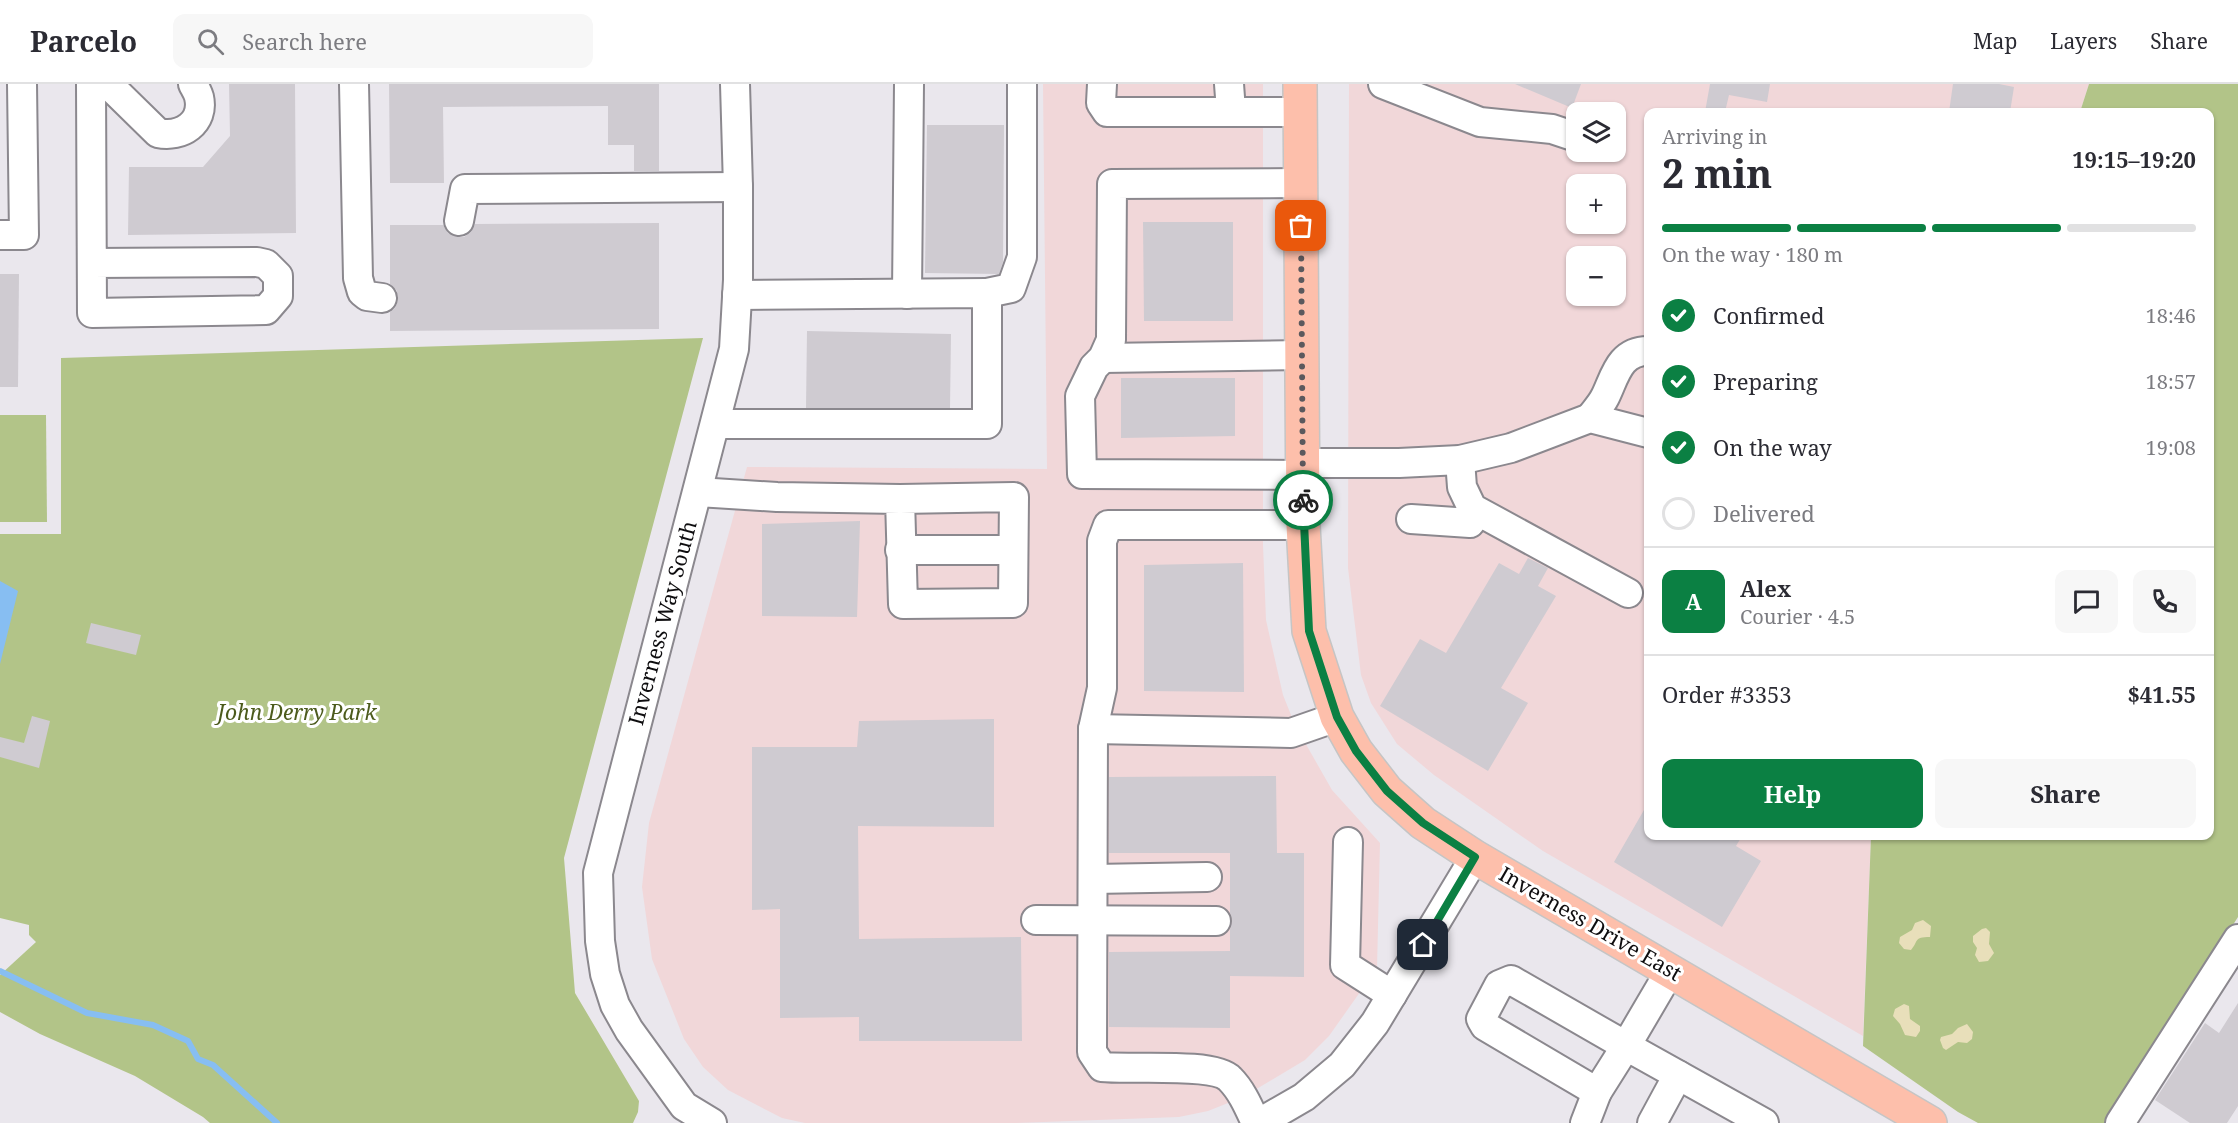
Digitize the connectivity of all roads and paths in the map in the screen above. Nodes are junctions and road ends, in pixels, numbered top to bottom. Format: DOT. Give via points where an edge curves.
graph roads {
  1 [pos="22,84"];
  2 [pos="91,84"];
  3 [pos="108,84"];
  4 [pos="193,84"];
  5 [pos="354,84"];
  6 [pos="735,84"];
  7 [pos="909,84"];
  8 [pos="1022,84"];
  9 [pos="1102,84"];
  10 [pos="1383,84"];
  11 [pos="1230,98"];
  12 [pos="1300,98"];
  13 [pos="1566,134"];
  14 [pos="1300,183"];
  15 [pos="738,187"];
  16 [pos="459,221"];
  17 [pos="0,236"];
  18 [pos="92,262"];
  19 [pos="987,293"];
  20 [pos="907,294"];
  21 [pos="737,295"];
  22 [pos="382,298"];
  23 [pos="1644,351"];
  24 [pos="1302,355"];
  25 [pos="1103,358"];
  26 [pos="1590,418"];
  27 [pos="716,424"];
  28 [pos="1644,432"];
  29 [pos="1460,460"];
  30 [pos="1303,469"];
  31 [pos="693,488"];
  32 [pos="900,499"];
  33 [pos="1478,512"];
  34 [pos="1411,519"];
  35 [pos="1303,525"];
  36 [pos="900,550"];
  37 [pos="1013,550"];
  38 [pos="1628,593"];
  39 [pos="1337,717"];
  40 [pos="1093,729"];
  41 [pos="1348,842"];
  42 [pos="1475,857"];
  43 [pos="1207,877"];
  44 [pos="1093,879"];
  45 [pos="1036,920"];
  46 [pos="1092,920"];
  47 [pos="1216,921"];
  48 [pos="2238,939"];
  49 [pos="1670,971"];
  50 [pos="1392,995"];
  51 [pos="1626,1046"];
  52 [pos="1678,1075"];
  53 [pos="1597,1092"];
  54 [pos="677,1115"];
  55 [pos="2126,1121"];
  56 [pos="712,1123"];
  57 [pos="1258,1123"];
  58 [pos="1585,1123"];
  59 [pos="1652,1123"];
  60 [pos="1764,1123"];
  61 [pos="1930,1123"];
  1 -- 17 [label="street" via="24,235"];
  2 -- 18 [label="street"];
  3 -- 4 [label="street" via="159,133 169,135 188,129 200,111"];
  5 -- 22 [label="street" via="358,278 362,292"];
  6 -- 15 [label="street, Inverness Way South"];
  7 -- 20 [label="street"];
  8 -- 19 [label="street" via="1022,257 1011,288"];
  9 -- 11 [label="street" via="1101,103 1107,112"];
  10 -- 13 [label="street" via="1480,122"];
  11 -- 12 [label="street"];
  12 -- 14 [label="main road, Inverness Drive East"];
  14 -- 24 [label="main road, Inverness Drive East"];
  14 -- 25 [label="street" via="1112,184 1111,340"];
  15 -- 16 [label="street" via="465,189"];
  15 -- 21 [label="street, Inverness Way South"];
  18 -- 18 [label="street" via="92,313 266,310 278,296 278,276 266,264 257,262"];
  19 -- 20 [label="street"];
  19 -- 27 [label="street" via="987,424"];
  20 -- 21 [label="street"];
  21 -- 27 [label="street, Inverness Way South" via="734,349"];
  23 -- 26 [label="street" via="1618,366 1604,400"];
  24 -- 25 [label="street"];
  24 -- 30 [label="main road, Inverness Drive East"];
  25 -- 30 [label="street" via="1094,367 1080,396 1082,474"];
  26 -- 28 [label="street"];
  26 -- 29 [label="street" via="1511,448"];
  27 -- 31 [label="street, Inverness Way South"];
  29 -- 30 [label="street"];
  29 -- 33 [label="street" via="1462,487"];
  30 -- 35 [label="main road, Inverness Drive East"];
  31 -- 32 [label="street" via="777,497"];
  31 -- 54 [label="street, Inverness Way South" via="597,890 605,974 615,1005"];
  32 -- 36 [label="street"];
  32 -- 37 [label="street" via="1014,497"];
  33 -- 34 [label="street" via="1470,523"];
  33 -- 38 [label="street"];
  35 -- 39 [label="main road, Inverness Drive East" via="1309,631"];
  35 -- 40 [label="street" via="1108,525 1102,541 1102,688"];
  36 -- 37 [label="street"];
  36 -- 37 [label="street" via="903,603 1013,603"];
  39 -- 40 [label="street" via="1291,733"];
  39 -- 42 [label="main road, Inverness Drive East" via="1356,751 1387,791 1423,823"];
  40 -- 44 [label="street"];
  41 -- 50 [label="street" via="1345,965"];
  42 -- 49 [label="main road, Inverness Drive East"];
  42 -- 50 [label="street"];
  43 -- 44 [label="street"];
  44 -- 46 [label="street"];
  45 -- 46 [label="street"];
  46 -- 47 [label="street"];
  46 -- 57 [label="street" via="1092,1052 1102,1067 1204,1069 1228,1077"];
  48 -- 55 [label="street"];
  49 -- 51 [label="street"];
  49 -- 61 [label="main road, Inverness Drive East"];
  50 -- 57 [label="street" via="1342,1065 1304,1097"];
  51 -- 52 [label="street"];
  51 -- 53 [label="street"];
  51 -- 53 [label="street" via="1511,980 1499,985 1480,1019 1485,1026"];
  52 -- 59 [label="street"];
  52 -- 60 [label="street"];
  53 -- 58 [label="street"];
  54 -- 56 [label="street, Inverness Way South"];
}
